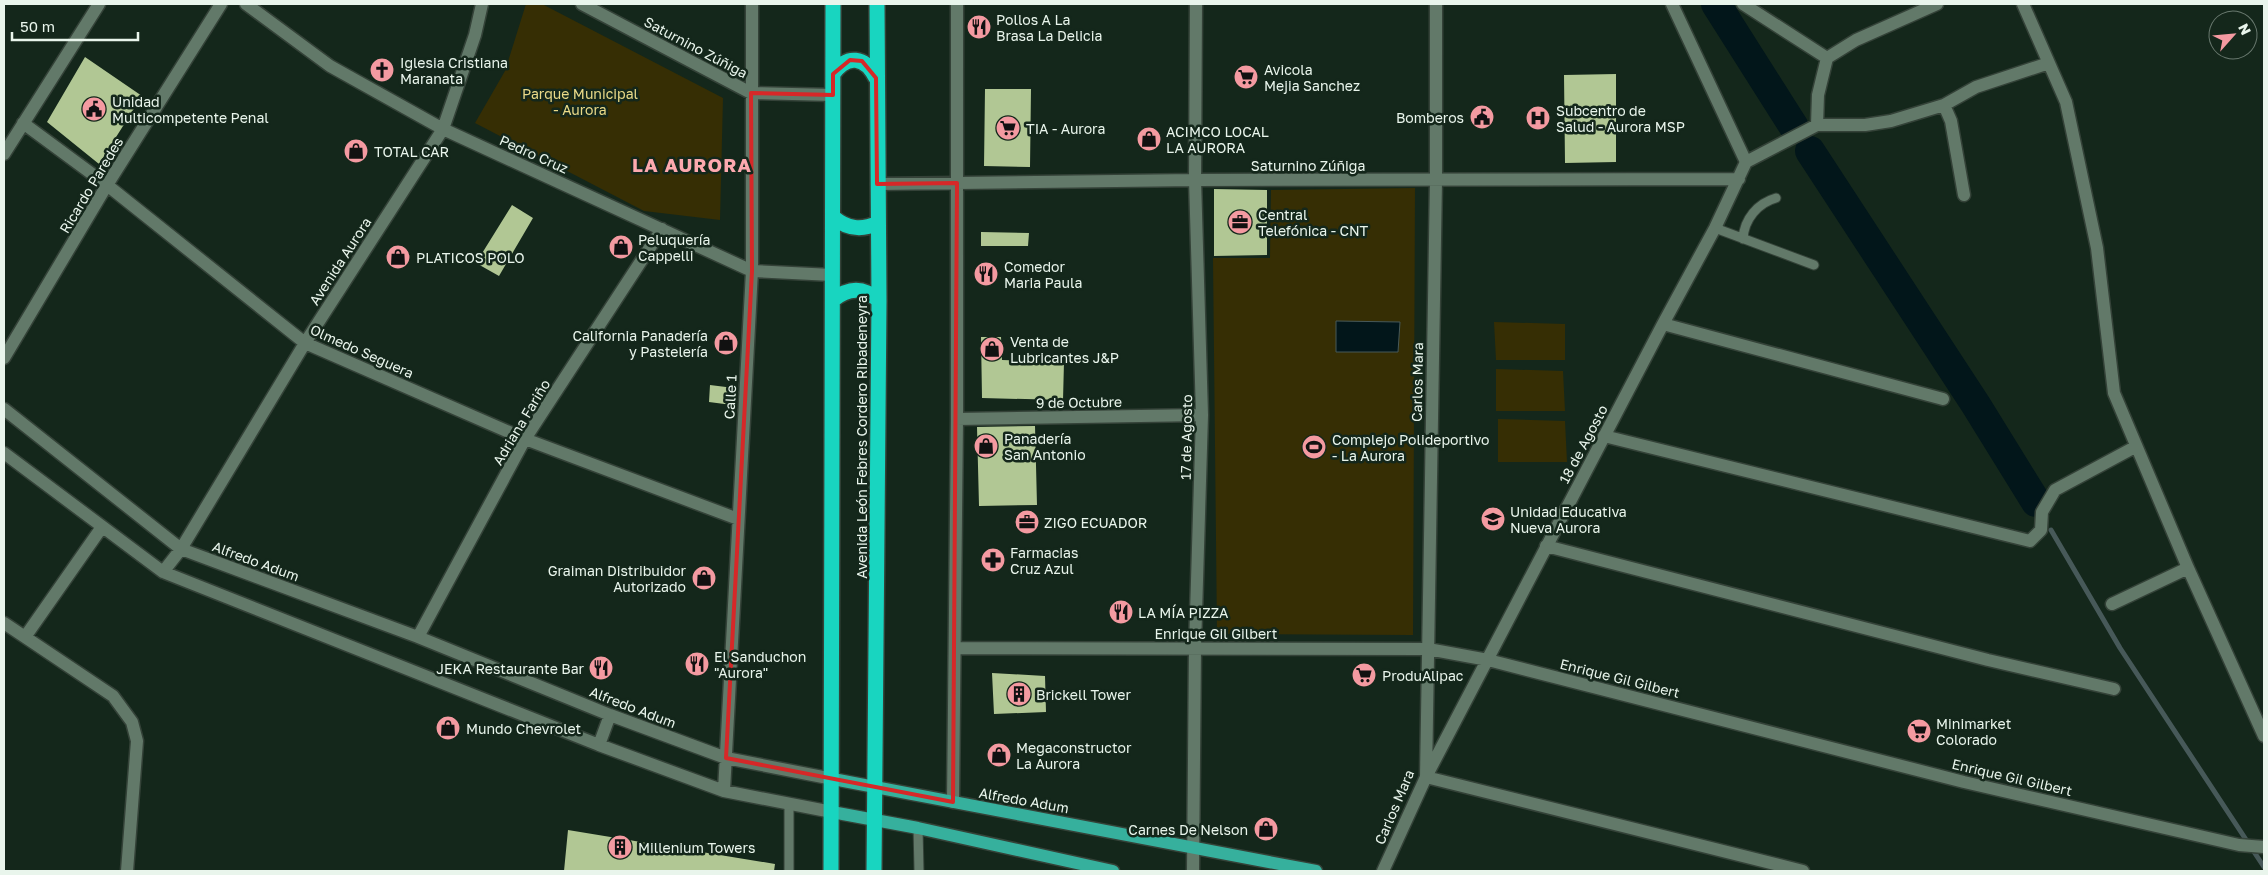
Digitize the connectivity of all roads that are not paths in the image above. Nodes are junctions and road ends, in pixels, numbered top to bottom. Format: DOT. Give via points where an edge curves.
graph roads {
  1 [pos="99,4"];
  2 [pos="221,4"];
  3 [pos="246,4"];
  4 [pos="482,4"];
  5 [pos="582,4"];
  6 [pos="752,4"];
  7 [pos="833,4"];
  8 [pos="877,4"];
  9 [pos="957,4"];
  10 [pos="1196,4"];
  11 [pos="1436,4"];
  12 [pos="1672,4"];
  13 [pos="1743,4"];
  14 [pos="1937,4"];
  15 [pos="2023,4"];
  16 [pos="1827,58"];
  17 [pos="2049,63"];
  18 [pos="833,74"];
  19 [pos="876,78"];
  20 [pos="751,93"];
  21 [pos="833,95"];
  22 [pos="1944,105"];
  23 [pos="23,123"];
  24 [pos="1817,125"];
  25 [pos="443,129"];
  26 [pos="4,154"];
  27 [pos="1746,162"];
  28 [pos="1738,179"];
  29 [pos="1195,180"];
  30 [pos="1436,180"];
  31 [pos="957,183"];
  32 [pos="877,184"];
  33 [pos="107,185"];
  34 [pos="1964,195"];
  35 [pos="1776,198"];
  36 [pos="833,217"];
  37 [pos="878,223"];
  38 [pos="1715,228"];
  39 [pos="662,229"];
  40 [pos="1743,239"];
  41 [pos="1814,265"];
  42 [pos="752,271"];
  43 [pos="832,275"];
  44 [pos="833,300"];
  45 [pos="879,301"];
  46 [pos="1663,324"];
  47 [pos="306,343"];
  48 [pos="4,358"];
  49 [pos="1943,400"];
  50 [pos="4,409"];
  51 [pos="1202,415"];
  52 [pos="957,419"];
  53 [pos="1604,436"];
  54 [pos="525,439"];
  55 [pos="2135,447"];
  56 [pos="4,453"];
  57 [pos="738,519"];
  58 [pos="102,527"];
  59 [pos="1546,546"];
  60 [pos="181,549"];
  61 [pos="2188,568"];
  62 [pos="163,572"];
  63 [pos="2112,604"];
  64 [pos="4,623"];
  65 [pos="24,637"];
  66 [pos="418,637"];
  67 [pos="1195,647"];
  68 [pos="955,648"];
  69 [pos="1428,649"];
  70 [pos="1488,660"];
  71 [pos="2114,689"];
  72 [pos="610,715"];
  73 [pos="2264,736"];
  74 [pos="599,745"];
  75 [pos="726,758"];
  76 [pos="1426,777"];
  77 [pos="833,779"];
  78 [pos="875,788"];
  79 [pos="724,791"];
  80 [pos="953,802"];
  81 [pos="789,804"];
  82 [pos="832,812"];
  83 [pos="875,820"];
  84 [pos="918,828"];
  85 [pos="1193,846"];
  86 [pos="2264,846"];
  87 [pos="127,871"];
  88 [pos="789,871"];
  89 [pos="831,871"];
  90 [pos="874,871"];
  91 [pos="920,871"];
  92 [pos="1113,871"];
  93 [pos="1193,871"];
  94 [pos="1316,871"];
  95 [pos="1383,871"];
  96 [pos="1803,871"];
  1 -- 23 [label="street"];
  2 -- 33 [label="street, Ricardo Paredes"];
  3 -- 25 [label="street, Pedro Cruz" via="330,66"];
  4 -- 25 [label="street, Avenida Aurora" via="475,35"];
  5 -- 20 [label="street, Saturnino Zúñiga"];
  6 -- 20 [label="street, Calle 1"];
  7 -- 18 [label="highway, Avenida León Febres Cordero Ribadeneyra"];
  8 -- 19 [label="highway, Avenida León Febres Cordero Ribadeneyra"];
  9 -- 31 [label="street"];
  10 -- 29 [label="street, 17 de Agosto"];
  11 -- 30 [label="street, Carlos Mara"];
  12 -- 27 [label="street"];
  13 -- 16 [label="street"];
  14 -- 16 [label="street" via="1856,40"];
  15 -- 17 [label="street"];
  16 -- 24 [label="street" via="1818,95"];
  17 -- 22 [label="street" via="1976,87"];
  17 -- 55 [label="street" via="2066,102 2097,248 2114,393"];
  18 -- 19 [label="highway" via="840,65 856,60 871,68"];
  18 -- 21 [label="highway, Avenida León Febres Cordero Ribadeneyra"];
  19 -- 32 [label="highway, Avenida León Febres Cordero Ribadeneyra"];
  20 -- 21 [label="street, Saturnino Zúñiga"];
  20 -- 42 [label="street, Calle 1"];
  21 -- 36 [label="highway, Avenida León Febres Cordero Ribadeneyra"];
  22 -- 24 [label="street" via="1866,125"];
  22 -- 34 [label="street" via="1952,121"];
  23 -- 26 [label="street"];
  23 -- 33 [label="street, Olmedo Seguera"];
  24 -- 27 [label="street"];
  25 -- 39 [label="street, Pedro Cruz"];
  25 -- 47 [label="street, Avenida Aurora"];
  27 -- 28 [label="street, 18 de Agosto"];
  28 -- 30 [label="street, Saturnino Zúñiga"];
  28 -- 38 [label="street, 18 de Agosto"];
  29 -- 30 [label="street, Saturnino Zúñiga"];
  29 -- 31 [label="street, Saturnino Zúñiga"];
  29 -- 51 [label="street, 17 de Agosto"];
  30 -- 69 [label="street, Carlos Mara"];
  31 -- 32 [label="street, Saturnino Zúñiga"];
  31 -- 52 [label="street"];
  32 -- 37 [label="highway, Avenida León Febres Cordero Ribadeneyra"];
  33 -- 47 [label="street, Olmedo Seguera"];
  33 -- 48 [label="street, Ricardo Paredes"];
  35 -- 40 [label="lane" via="1763,202 1754,211"];
  36 -- 37 [label="highway" via="849,228"];
  36 -- 43 [label="highway, Avenida León Febres Cordero Ribadeneyra"];
  37 -- 45 [label="highway, Avenida León Febres Cordero Ribadeneyra"];
  38 -- 40 [label="lane"];
  38 -- 46 [label="street, 18 de Agosto"];
  39 -- 42 [label="street, Pedro Cruz"];
  39 -- 54 [label="street, Adriana Fariño"];
  40 -- 41 [label="lane"];
  42 -- 43 [label="street, Pedro Cruz"];
  42 -- 57 [label="street, Calle 1"];
  43 -- 44 [label="highway, Avenida León Febres Cordero Ribadeneyra"];
  44 -- 45 [label="highway" via="852,289 871,294"];
  44 -- 77 [label="highway, Avenida León Febres Cordero Ribadeneyra"];
  45 -- 78 [label="highway, Avenida León Febres Cordero Ribadeneyra"];
  46 -- 49 [label="street"];
  46 -- 53 [label="street, 18 de Agosto"];
  47 -- 54 [label="street, Olmedo Seguera"];
  47 -- 60 [label="street, Avenida Aurora"];
  50 -- 60 [label="street, Alfredo Adum"];
  51 -- 52 [label="street, 9 de Octubre"];
  51 -- 67 [label="street, 17 de Agosto"];
  52 -- 68 [label="street"];
  53 -- 55 [label="street" via="2030,541 2041,530 2042,512 2055,490"];
  53 -- 59 [label="street, 18 de Agosto"];
  54 -- 57 [label="street, Olmedo Seguera"];
  54 -- 66 [label="street, Adriana Fariño"];
  55 -- 61 [label="street"];
  56 -- 58 [label="street"];
  57 -- 75 [label="street, Calle 1"];
  58 -- 62 [label="street"];
  58 -- 65 [label="street"];
  59 -- 70 [label="street, 18 de Agosto"];
  59 -- 71 [label="street" via="1988,660"];
  60 -- 62 [label="street, Avenida Aurora"];
  60 -- 66 [label="street, Alfredo Adum"];
  61 -- 63 [label="street"];
  61 -- 73 [label="street"];
  62 -- 74 [label="street"];
  64 -- 65 [label="street"];
  65 -- 87 [label="street" via="113,696 132,722 137,740"];
  66 -- 72 [label="street, Alfredo Adum"];
  67 -- 68 [label="street, Enrique Gil Gilbert"];
  67 -- 69 [label="street, Enrique Gil Gilbert"];
  67 -- 85 [label="street, 17 de Agosto"];
  68 -- 80 [label="street"];
  69 -- 70 [label="street, Enrique Gil Gilbert"];
  69 -- 76 [label="street, Carlos Mara"];
  70 -- 76 [label="street, 18 de Agosto"];
  70 -- 86 [label="street, Enrique Gil Gilbert" via="1964,782 2239,845"];
  72 -- 74 [label="street"];
  72 -- 75 [label="street, Alfredo Adum"];
  74 -- 79 [label="street"];
  75 -- 77 [label="street, Alfredo Adum"];
  75 -- 79 [label="street, Calle 1"];
  76 -- 95 [label="street, Carlos Mara"];
  76 -- 96 [label="street"];
  77 -- 78 [label="main road, Alfredo Adum"];
  77 -- 82 [label="highway, Avenida León Febres Cordero Ribadeneyra"];
  78 -- 80 [label="main road, Alfredo Adum"];
  78 -- 83 [label="highway, Avenida León Febres Cordero Ribadeneyra"];
  79 -- 81 [label="street"];
  80 -- 85 [label="main road, Alfredo Adum"];
  81 -- 82 [label="street"];
  81 -- 88 [label="lane"];
  82 -- 83 [label="main road"];
  82 -- 89 [label="highway, Avenida León Febres Cordero Ribadeneyra"];
  83 -- 84 [label="main road"];
  83 -- 90 [label="highway, Avenida León Febres Cordero Ribadeneyra"];
  84 -- 91 [label="lane"];
  84 -- 92 [label="main road"];
  85 -- 93 [label="street, 17 de Agosto"];
  85 -- 94 [label="main road, Alfredo Adum"];
}
